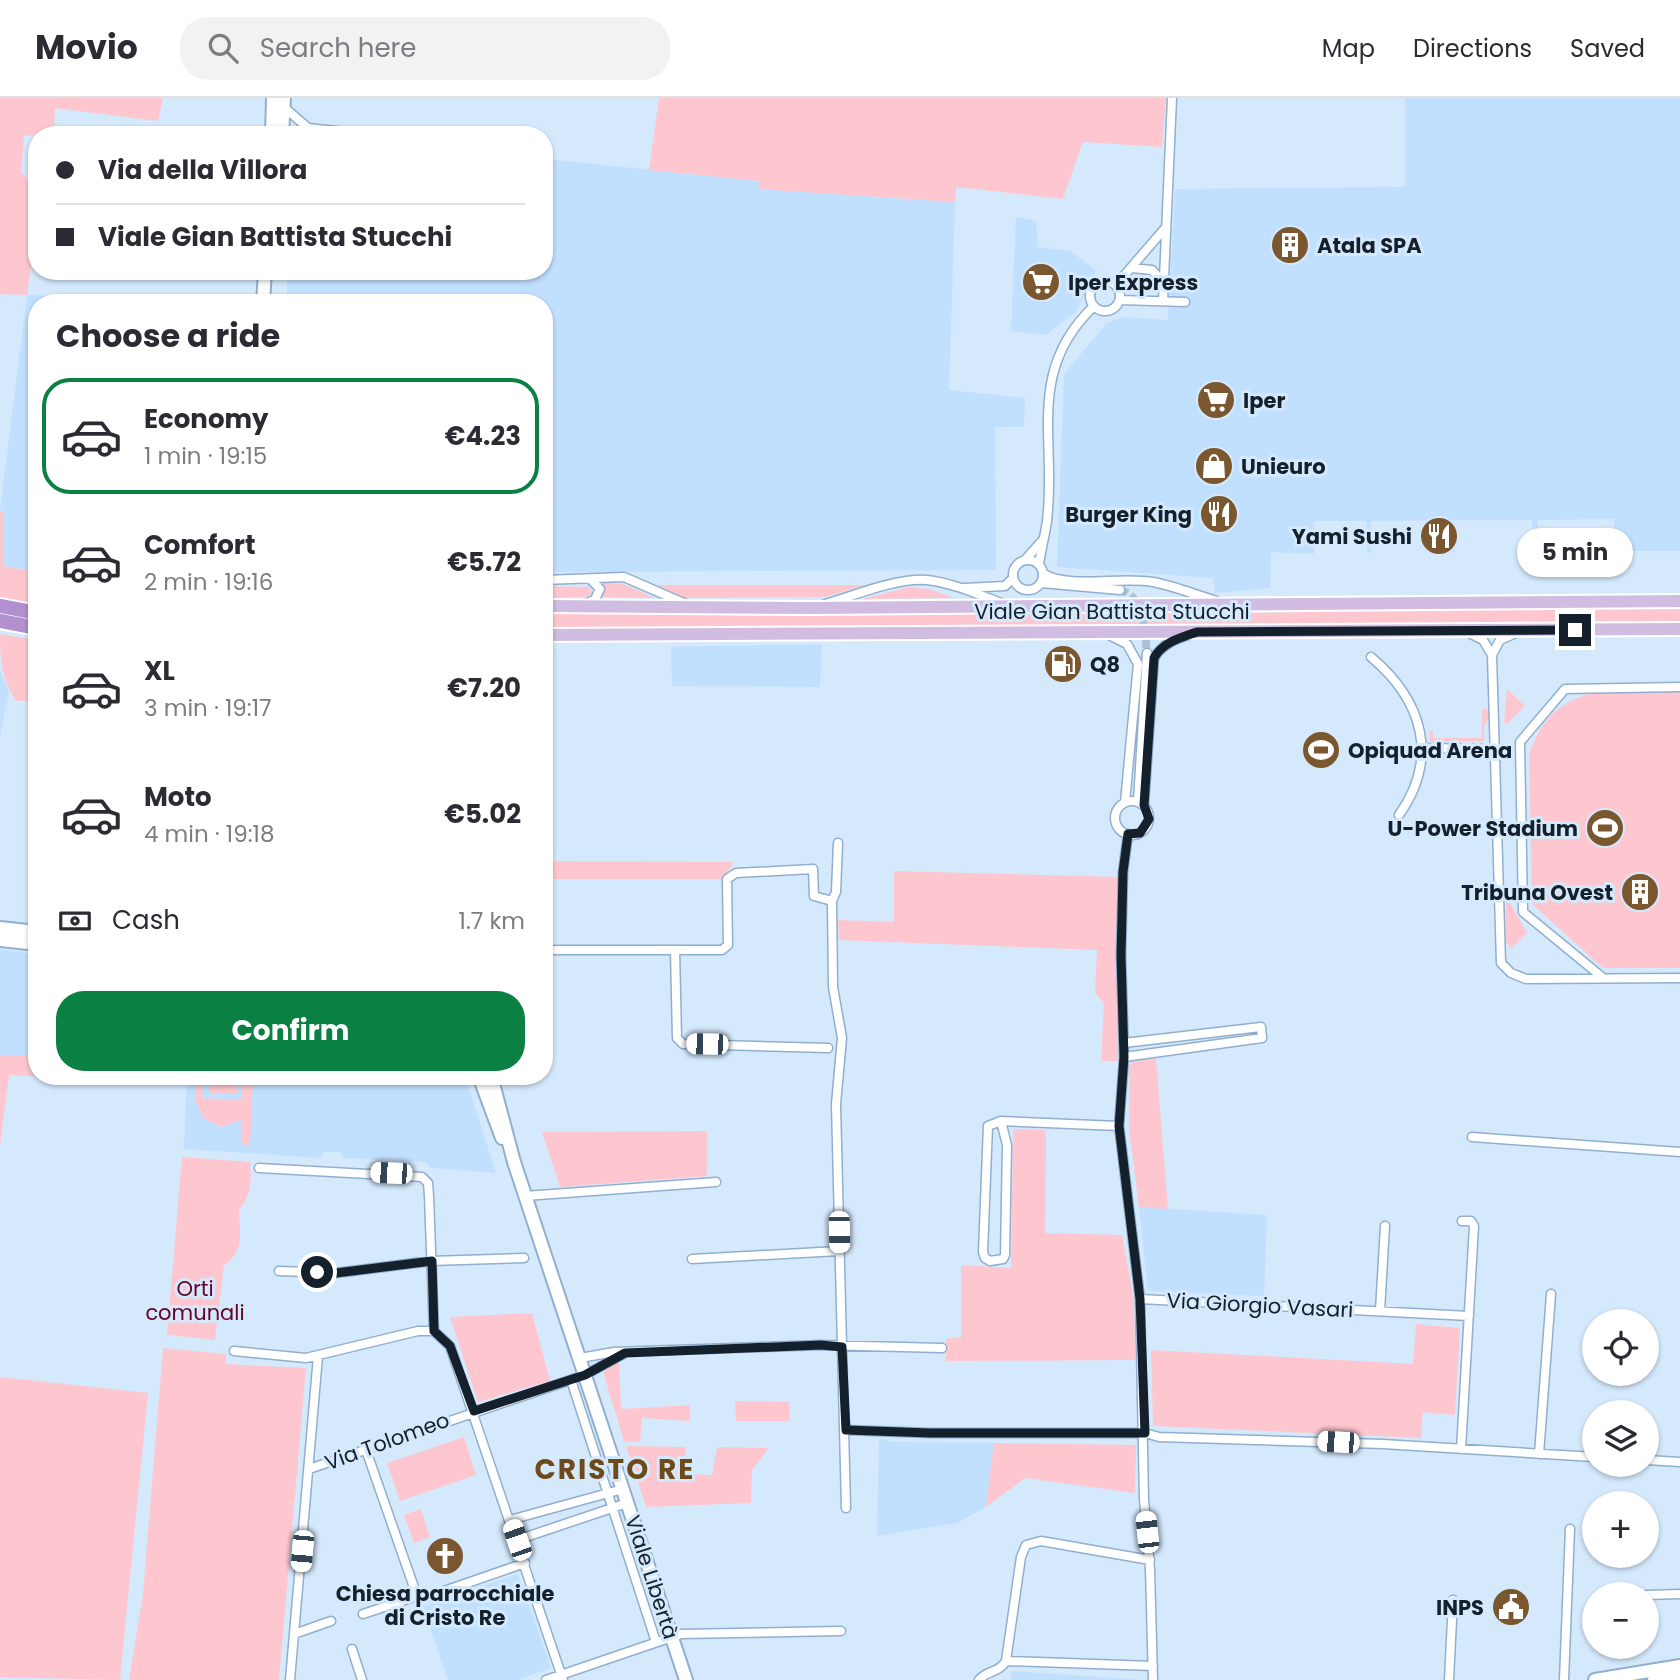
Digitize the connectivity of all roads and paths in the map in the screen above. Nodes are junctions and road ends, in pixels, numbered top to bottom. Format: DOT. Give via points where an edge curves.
graph roads {
  1 [pos="1172,98"];
  2 [pos="280,100"];
  3 [pos="279,126"];
  4 [pos="305,126"];
  5 [pos="1166,227"];
  6 [pos="1132,268"];
  7 [pos="1164,283"];
  8 [pos="1116,285"];
  9 [pos="1120,300"];
  10 [pos="1163,301"];
  11 [pos="1185,302"];
  12 [pos="1094,306"];
  13 [pos="1042,541"];
  14 [pos="1025,561"];
  15 [pos="1039,564"];
  16 [pos="553,573"];
  17 [pos="1013,578"];
  18 [pos="563,579"];
  19 [pos="588,579"];
  20 [pos="1043,579"];
  21 [pos="553,580"];
  22 [pos="962,588"];
  23 [pos="1120,590"];
  24 [pos="1680,601"];
  25 [pos="1227,604"];
  26 [pos="0,606"];
  27 [pos="553,606"];
  28 [pos="1010,606"];
  29 [pos="580,607"];
  30 [pos="693,607"];
  31 [pos="812,608"];
  32 [pos="28,611"];
  33 [pos="0,621"];
  34 [pos="28,626"];
  35 [pos="1680,629"];
  36 [pos="1463,630"];
  37 [pos="1522,630"];
  38 [pos="1102,632"];
  39 [pos="1197,632"];
  40 [pos="553,635"];
  41 [pos="1147,653"];
  42 [pos="1492,655"];
  43 [pos="1371,657"];
  44 [pos="1680,687"];
  45 [pos="1422,748"];
  46 [pos="1494,750"];
  47 [pos="1125,802"];
  48 [pos="1141,803"];
  49 [pos="1399,815"];
  50 [pos="1128,834"];
  51 [pos="838,844"];
  52 [pos="832,901"];
  53 [pos="0,928"];
  54 [pos="28,931"];
  55 [pos="0,940"];
  56 [pos="28,943"];
  57 [pos="553,950"];
  58 [pos="675,950"];
  59 [pos="1602,977"];
  60 [pos="1680,978"];
  61 [pos="1124,1043"];
  62 [pos="828,1048"];
  63 [pos="1124,1057"];
  64 [pos="482,1085"];
  65 [pos="493,1085"];
  66 [pos="1002,1121"];
  67 [pos="1119,1126"];
  68 [pos="1472,1137"];
  69 [pos="1680,1152"];
  70 [pos="514,1162"];
  71 [pos="259,1168"];
  72 [pos="716,1182"];
  73 [pos="526,1196"];
  74 [pos="1462,1220"];
  75 [pos="1385,1226"];
  76 [pos="839,1251"];
  77 [pos="524,1258"];
  78 [pos="692,1259"];
  79 [pos="432,1261"];
  80 [pos="279,1271"];
  81 [pos="1551,1294"];
  82 [pos="1140,1299"];
  83 [pos="1380,1311"];
  84 [pos="1469,1316"];
  85 [pos="434,1331"];
  86 [pos="842,1347"];
  87 [pos="942,1348"];
  88 [pos="234,1351"];
  89 [pos="625,1353"];
  90 [pos="318,1356"];
  91 [pos="580,1358"];
  92 [pos="585,1375"];
  93 [pos="571,1380"];
  94 [pos="474,1411"];
  95 [pos="846,1430"];
  96 [pos="1145,1433"];
  97 [pos="1461,1449"];
  98 [pos="366,1450"];
  99 [pos="1539,1454"];
  100 [pos="1582,1456"];
  101 [pos="1659,1461"];
  102 [pos="1680,1462"];
  103 [pos="309,1469"];
  104 [pos="623,1489"];
  105 [pos="608,1494"];
  106 [pos="627,1503"];
  107 [pos="612,1507"];
  108 [pos="846,1508"];
  109 [pos="510,1520"];
  110 [pos="1570,1529"];
  111 [pos="517,1540"];
  112 [pos="1150,1560"];
  113 [pos="525,1563"];
  114 [pos="1680,1594"];
  115 [pos="1659,1595"];
  116 [pos="417,1596"];
  117 [pos="1453,1600"];
  118 [pos="363,1614"];
  119 [pos="331,1621"];
  120 [pos="841,1631"];
  121 [pos="295,1634"];
  122 [pos="671,1636"];
  123 [pos="656,1642"];
  124 [pos="352,1649"];
  125 [pos="1006,1661"];
  126 [pos="1153,1665"];
  127 [pos="1680,1667"];
  128 [pos="1680,1676"];
  129 [pos="562,1678"];
  130 [pos="290,1680"];
  131 [pos="362,1680"];
  132 [pos="546,1680"];
  133 [pos="686,1680"];
  134 [pos="979,1680"];
  135 [pos="1153,1680"];
  136 [pos="1448,1680"];
  137 [pos="1564,1680"];
  138 [pos="1595,1680"];
  139 [pos="1654,1680"];
  1 -- 5 [label="street"];
  2 -- 3 [label="main road"];
  2 -- 4 [label="street" via="288,114"];
  5 -- 6 [label="street"];
  5 -- 7 [label="street"];
  6 -- 7 [label="street" via="1152,270"];
  6 -- 8 [label="street"];
  7 -- 10 [label="street"];
  8 -- 9 [label="street"];
  8 -- 12 [label="street" via="1108,281 1096,284 1090,295"];
  9 -- 10 [label="street"];
  9 -- 12 [label="street" via="1111,310"];
  10 -- 11 [label="street"];
  12 -- 13 [label="street" via="1059,351 1050,376 1047,522"];
  13 -- 14 [label="street"];
  13 -- 15 [label="street"];
  14 -- 15 [label="street"];
  14 -- 17 [label="street" via="1015,568"];
  15 -- 20 [label="street"];
  16 -- 18 [label="street"];
  17 -- 20 [label="street" via="1018,587 1028,591"];
  17 -- 22 [label="street" via="1005,586"];
  18 -- 19 [label="street"];
  18 -- 21 [label="street"];
  19 -- 29 [label="street" via="597,582 599,593"];
  19 -- 30 [label="street" via="624,578"];
  20 -- 23 [label="street"];
  20 -- 25 [label="street" via="1155,582"];
  22 -- 28 [label="street"];
  22 -- 31 [label="street" via="910,580"];
  24 -- 25 [label="main road, Viale Gian Battista Stucchi"];
  25 -- 28 [label="main road, Viale Gian Battista Stucchi"];
  26 -- 32 [label="highway"];
  27 -- 29 [label="main road, Viale Gian Battista Stucchi"];
  28 -- 31 [label="main road, Viale Gian Battista Stucchi"];
  29 -- 30 [label="main road, Viale Gian Battista Stucchi"];
  30 -- 31 [label="main road, Viale Gian Battista Stucchi"];
  33 -- 34 [label="highway"];
  35 -- 37 [label="main road, Viale Gian Battista Stucchi"];
  36 -- 37 [label="main road, Viale Gian Battista Stucchi"];
  36 -- 39 [label="main road, Viale Gian Battista Stucchi"];
  36 -- 42 [label="street" via="1483,640"];
  37 -- 42 [label="street" via="1500,640"];
  38 -- 39 [label="main road, Viale Gian Battista Stucchi"];
  38 -- 40 [label="main road, Viale Gian Battista Stucchi"];
  38 -- 47 [label="street" via="1127,644 1138,664"];
  39 -- 48 [label="street" via="1173,640 1154,658"];
  41 -- 48 [label="street"];
  42 -- 46 [label="street"];
  43 -- 45 [label="street" via="1398,682 1412,703"];
  44 -- 59 [label="street" via="1565,689 1520,742 1523,912"];
  45 -- 46 [label="street"];
  45 -- 49 [label="street" via="1416,788"];
  46 -- 59 [label="street" via="1501,963 1526,979"];
  47 -- 48 [label="street"];
  47 -- 50 [label="street" via="1116,810 1116,822"];
  48 -- 50 [label="street" via="1149,814 1148,825 1140,833"];
  50 -- 61 [label="street" via="1121,956"];
  51 -- 52 [label="street"];
  52 -- 58 [label="street" via="814,896 813,869 731,874 727,879 728,945 722,950"];
  52 -- 76 [label="street" via="833,987 842,1038 836,1104"];
  53 -- 54 [label="main road"];
  55 -- 56 [label="main road"];
  57 -- 58 [label="street"];
  58 -- 62 [label="street" via="675,1024 683,1044"];
  59 -- 60 [label="street"];
  61 -- 63 [label="street"];
  61 -- 63 [label="street" via="1261,1027 1262,1038"];
  63 -- 67 [label="street"];
  64 -- 70 [label="main road, Viale Libertà"];
  65 -- 70 [label="main road, Viale Libertà"];
  66 -- 66 [label="street" via="988,1126 986,1136 983,1252 990,1261 1004,1255 1007,1144"];
  66 -- 67 [label="street"];
  67 -- 82 [label="street"];
  68 -- 69 [label="street"];
  70 -- 73 [label="main road, Viale Libertà"];
  71 -- 79 [label="street" via="422,1177 428,1183"];
  72 -- 73 [label="street"];
  73 -- 91 [label="main road, Viale Libertà"];
  74 -- 84 [label="street" via="1474,1226"];
  75 -- 83 [label="street, Via Giorgio Vasari"];
  76 -- 78 [label="street"];
  76 -- 86 [label="street"];
  77 -- 79 [label="street"];
  79 -- 80 [label="street" via="336,1273"];
  79 -- 85 [label="street"];
  81 -- 99 [label="street"];
  82 -- 83 [label="street, Via Giorgio Vasari"];
  82 -- 96 [label="street"];
  83 -- 84 [label="street, Via Giorgio Vasari"];
  84 -- 97 [label="street"];
  85 -- 90 [label="street"];
  85 -- 94 [label="street" via="450,1346"];
  86 -- 87 [label="street"];
  86 -- 89 [label="street"];
  86 -- 95 [label="street"];
  88 -- 90 [label="street"];
  89 -- 91 [label="street"];
  89 -- 92 [label="street, Via Tolomeo"];
  90 -- 103 [label="street"];
  91 -- 92 [label="main road, Viale Libertà"];
  92 -- 93 [label="street, Via Tolomeo"];
  92 -- 104 [label="main road, Viale Libertà"];
  93 -- 94 [label="street, Via Tolomeo"];
  93 -- 105 [label="street, Viale Libertà"];
  94 -- 98 [label="street, Via Tolomeo"];
  94 -- 109 [label="street"];
  95 -- 96 [label="street"];
  95 -- 108 [label="street"];
  96 -- 97 [label="street"];
  96 -- 112 [label="street" via="1144,1499"];
  97 -- 99 [label="street"];
  98 -- 103 [label="street, Via Tolomeo"];
  98 -- 116 [label="street"];
  99 -- 100 [label="street"];
  101 -- 102 [label="street"];
  103 -- 121 [label="street"];
  104 -- 105 [label="street"];
  104 -- 106 [label="main road, Viale Libertà"];
  105 -- 107 [label="street, Viale Libertà"];
  105 -- 109 [label="street"];
  106 -- 107 [label="street"];
  106 -- 122 [label="main road, Viale Libertà"];
  107 -- 111 [label="street"];
  107 -- 123 [label="street, Viale Libertà"];
  109 -- 111 [label="street"];
  110 -- 137 [label="street"];
  111 -- 113 [label="street"];
  112 -- 125 [label="street" via="1041,1541 1026,1545"];
  112 -- 126 [label="street"];
  113 -- 116 [label="street" via="418,1600"];
  113 -- 129 [label="street"];
  114 -- 115 [label="street"];
  116 -- 118 [label="street"];
  117 -- 136 [label="street"];
  119 -- 121 [label="street"];
  120 -- 122 [label="street"];
  121 -- 130 [label="street"];
  122 -- 123 [label="street"];
  122 -- 133 [label="main road, Viale Libertà"];
  123 -- 129 [label="street"];
  124 -- 131 [label="street"];
  125 -- 126 [label="street"];
  125 -- 134 [label="street"];
  126 -- 135 [label="street"];
  127 -- 138 [label="main road"];
  128 -- 139 [label="main road"];
  129 -- 132 [label="street"];
}
